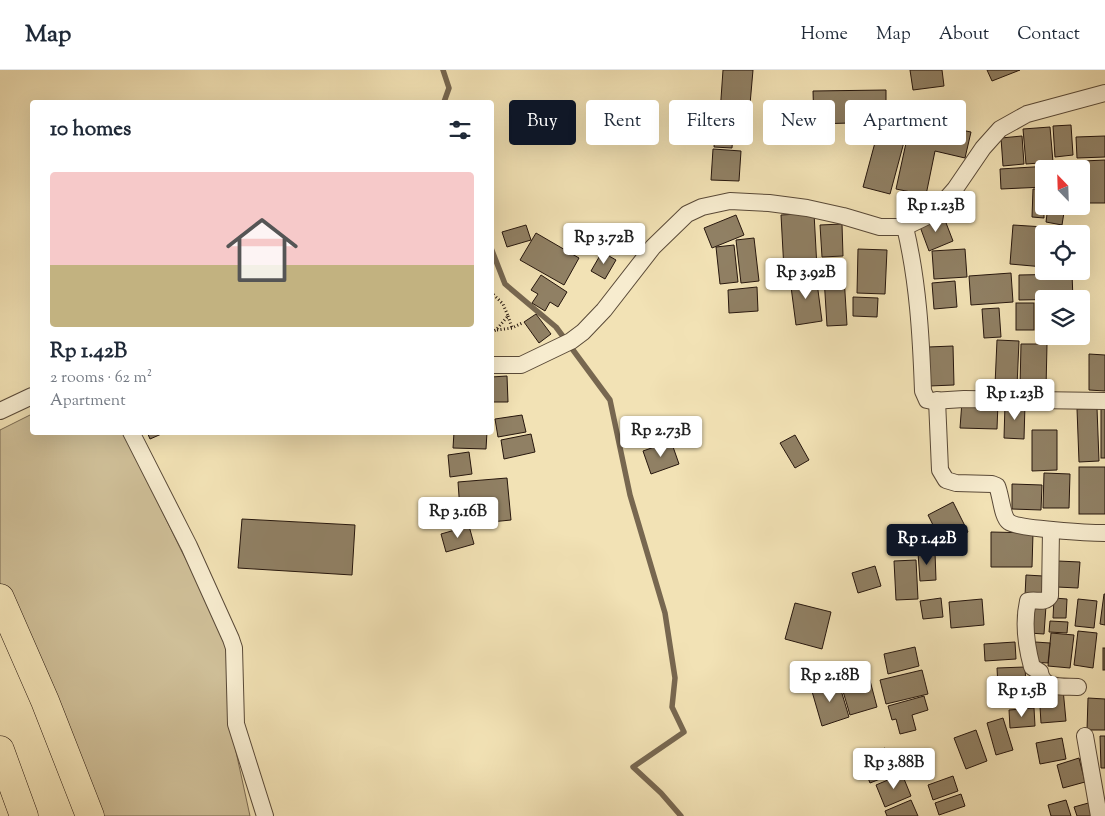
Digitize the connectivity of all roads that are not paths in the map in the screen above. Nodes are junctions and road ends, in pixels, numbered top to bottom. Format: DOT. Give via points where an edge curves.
graph roads {
  1 [pos="1105,93"];
  2 [pos="905,227"];
  3 [pos="494,365"];
  4 [pos="30,397"];
  5 [pos="936,400"];
  6 [pos="1105,401"];
  7 [pos="0,410"];
  8 [pos="133,435"];
  9 [pos="1051,530"];
  10 [pos="1105,533"];
  11 [pos="0,598"];
  12 [pos="1078,687"];
  13 [pos="1085,736"];
  14 [pos="0,750"];
  15 [pos="0,796"];
  16 [pos="6,816"];
  17 [pos="24,816"];
  18 [pos="90,816"];
  19 [pos="265,816"];
  20 [pos="1099,816"];
  1 -- 2 [label="street" via="1027,114 1000,129 934,213"];
  2 -- 3 [label="street" via="880,227 843,216 769,203 730,201 702,207 687,214 653,247 583,332 521,365"];
  2 -- 5 [label="street" via="920,316 923,391 927,400"];
  4 -- 7 [label="street"];
  5 -- 6 [label="street"];
  5 -- 9 [label="street" via="940,470 944,478 956,483 997,486 1009,522"];
  8 -- 19 [label="street" via="231,638 236,724"];
  9 -- 10 [label="street"];
  9 -- 12 [label="street" via="1050,596 1048,600 1028,601 1025,630 1032,667 1040,672 1041,679 1046,684"];
  11 -- 18 [label="highway"];
  13 -- 20 [label="street"];
  14 -- 17 [label="highway"];
  15 -- 16 [label="highway"];
}
